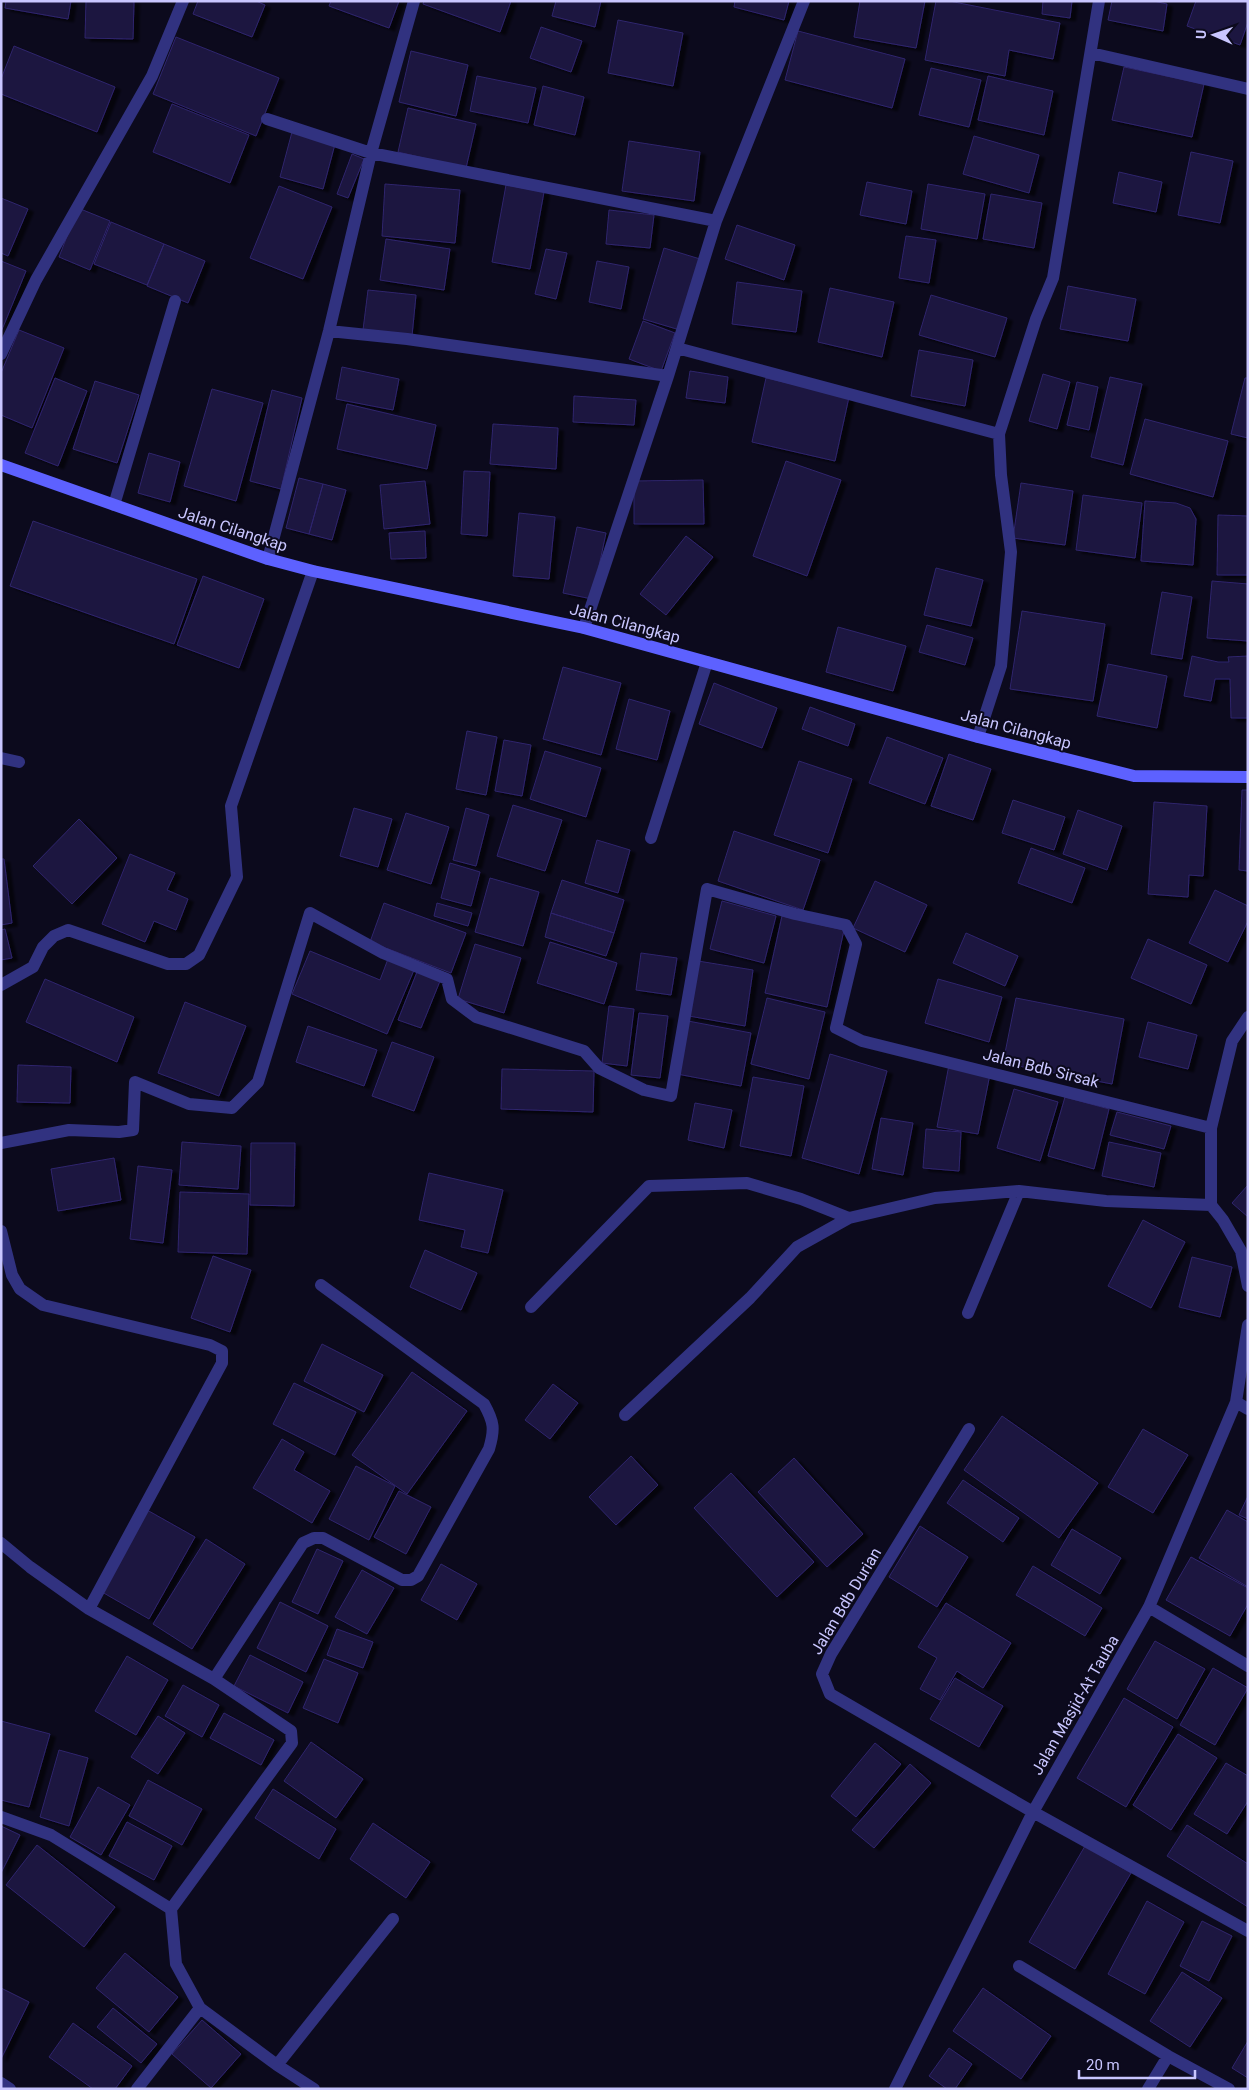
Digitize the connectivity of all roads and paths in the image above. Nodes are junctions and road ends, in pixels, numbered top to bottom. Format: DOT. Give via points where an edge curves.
graph roads {
  1 [pos="183,1"];
  2 [pos="414,1"];
  3 [pos="804,1"];
  4 [pos="1098,1"];
  5 [pos="1091,53"];
  6 [pos="1248,89"];
  7 [pos="267,119"];
  8 [pos="371,153"];
  9 [pos="716,221"];
  10 [pos="175,301"];
  11 [pos="329,331"];
  12 [pos="677,348"];
  13 [pos="1,354"];
  14 [pos="668,376"];
  15 [pos="999,434"];
  16 [pos="1,466"];
  17 [pos="114,506"];
  18 [pos="268,559"];
  19 [pos="313,571"];
  20 [pos="584,628"];
  21 [pos="706,662"];
  22 [pos="978,737"];
  23 [pos="1,758"];
  24 [pos="18,762"];
  25 [pos="1248,777"];
  26 [pos="651,838"];
  27 [pos="1,985"];
  28 [pos="1248,1017"];
  29 [pos="1211,1128"];
  30 [pos="1,1143"];
  31 [pos="1019,1191"];
  32 [pos="1211,1205"];
  33 [pos="849,1218"];
  34 [pos="1,1231"];
  35 [pos="320,1285"];
  36 [pos="1248,1286"];
  37 [pos="531,1308"];
  38 [pos="968,1313"];
  39 [pos="1248,1325"];
  40 [pos="1236,1402"];
  41 [pos="1248,1409"];
  42 [pos="625,1415"];
  43 [pos="969,1429"];
  44 [pos="1,1543"];
  45 [pos="89,1608"];
  46 [pos="1149,1608"];
  47 [pos="1248,1666"];
  48 [pos="214,1680"];
  49 [pos="1032,1812"];
  50 [pos="1,1817"];
  51 [pos="171,1909"];
  52 [pos="393,1919"];
  53 [pos="1248,1931"];
  54 [pos="1019,1966"];
  55 [pos="200,2008"];
  56 [pos="1168,2056"];
  57 [pos="276,2065"];
  58 [pos="1,2083"];
  59 [pos="10,2089"];
  60 [pos="137,2089"];
  61 [pos="314,2089"];
  62 [pos="895,2089"];
  63 [pos="1148,2089"];
  64 [pos="1229,2089"];
  1 -- 13 [label="street" via="152,76 36,280"];
  2 -- 8 [label="street"];
  3 -- 9 [label="street"];
  4 -- 5 [label="street"];
  5 -- 6 [label="street"];
  5 -- 15 [label="street" via="1053,278 1036,319"];
  7 -- 8 [label="street"];
  8 -- 9 [label="street"];
  8 -- 11 [label="street"];
  9 -- 12 [label="street"];
  10 -- 17 [label="street"];
  11 -- 14 [label="street"];
  11 -- 18 [label="street"];
  12 -- 14 [label="street"];
  12 -- 15 [label="street"];
  14 -- 20 [label="street"];
  15 -- 22 [label="street" via="1011,552 1001,666"];
  16 -- 17 [label="street, Jalan Cilangkap"];
  17 -- 18 [label="street, Jalan Cilangkap"];
  18 -- 19 [label="street, Jalan Cilangkap"];
  19 -- 20 [label="street, Jalan Cilangkap"];
  19 -- 27 [label="street" via="231,806 237,877 199,955 186,964 168,964 68,930 54,936 43,947 33,967"];
  20 -- 21 [label="street, Jalan Cilangkap"];
  21 -- 22 [label="street, Jalan Cilangkap"];
  21 -- 26 [label="street"];
  22 -- 25 [label="street, Jalan Cilangkap" via="1134,776"];
  23 -- 24 [label="street"];
  28 -- 29 [label="street" via="1232,1041"];
  29 -- 30 [label="street, Jalan Bdb Sirsak" via="862,1041 836,1028 856,944 846,925 707,889 671,1096 644,1090 599,1068 584,1051 476,1017 452,999 447,979 382,954 310,913 258,1082 232,1108 189,1104 135,1082 133,1130 69,1130"];
  29 -- 32 [label="street"];
  31 -- 32 [label="street" via="1106,1201"];
  31 -- 33 [label="street" via="935,1198"];
  31 -- 38 [label="street"];
  32 -- 36 [label="street" via="1241,1251"];
  33 -- 37 [label="street" via="747,1183 649,1186"];
  33 -- 42 [label="street" via="796,1247 750,1298"];
  34 -- 45 [label="street" via="12,1275 20,1289 43,1305 210,1345 222,1351 222,1363"];
  35 -- 48 [label="street" via="484,1404 492,1419 494,1435 418,1576 402,1580 323,1538 302,1543"];
  39 -- 40 [label="street, Jalan Masjid-At Tauba"];
  40 -- 41 [label="street"];
  40 -- 46 [label="street, Jalan Masjid-At Tauba"];
  43 -- 49 [label="street, Jalan Bdb Durian" via="831,1654 822,1674 830,1694"];
  44 -- 45 [label="street"];
  45 -- 48 [label="street"];
  46 -- 47 [label="street"];
  46 -- 49 [label="street, Jalan Masjid-At Tauba"];
  48 -- 51 [label="street" via="291,1731 292,1743"];
  49 -- 53 [label="street"];
  49 -- 62 [label="street, Jalan Masjid-At Tauba"];
  50 -- 51 [label="street" via="52,1835"];
  51 -- 55 [label="street" via="176,1964"];
  52 -- 57 [label="street"];
  54 -- 56 [label="street"];
  55 -- 57 [label="street"];
  55 -- 60 [label="street"];
  56 -- 63 [label="street"];
  56 -- 64 [label="street"];
  57 -- 61 [label="street"];
  58 -- 59 [label="street"];
}
